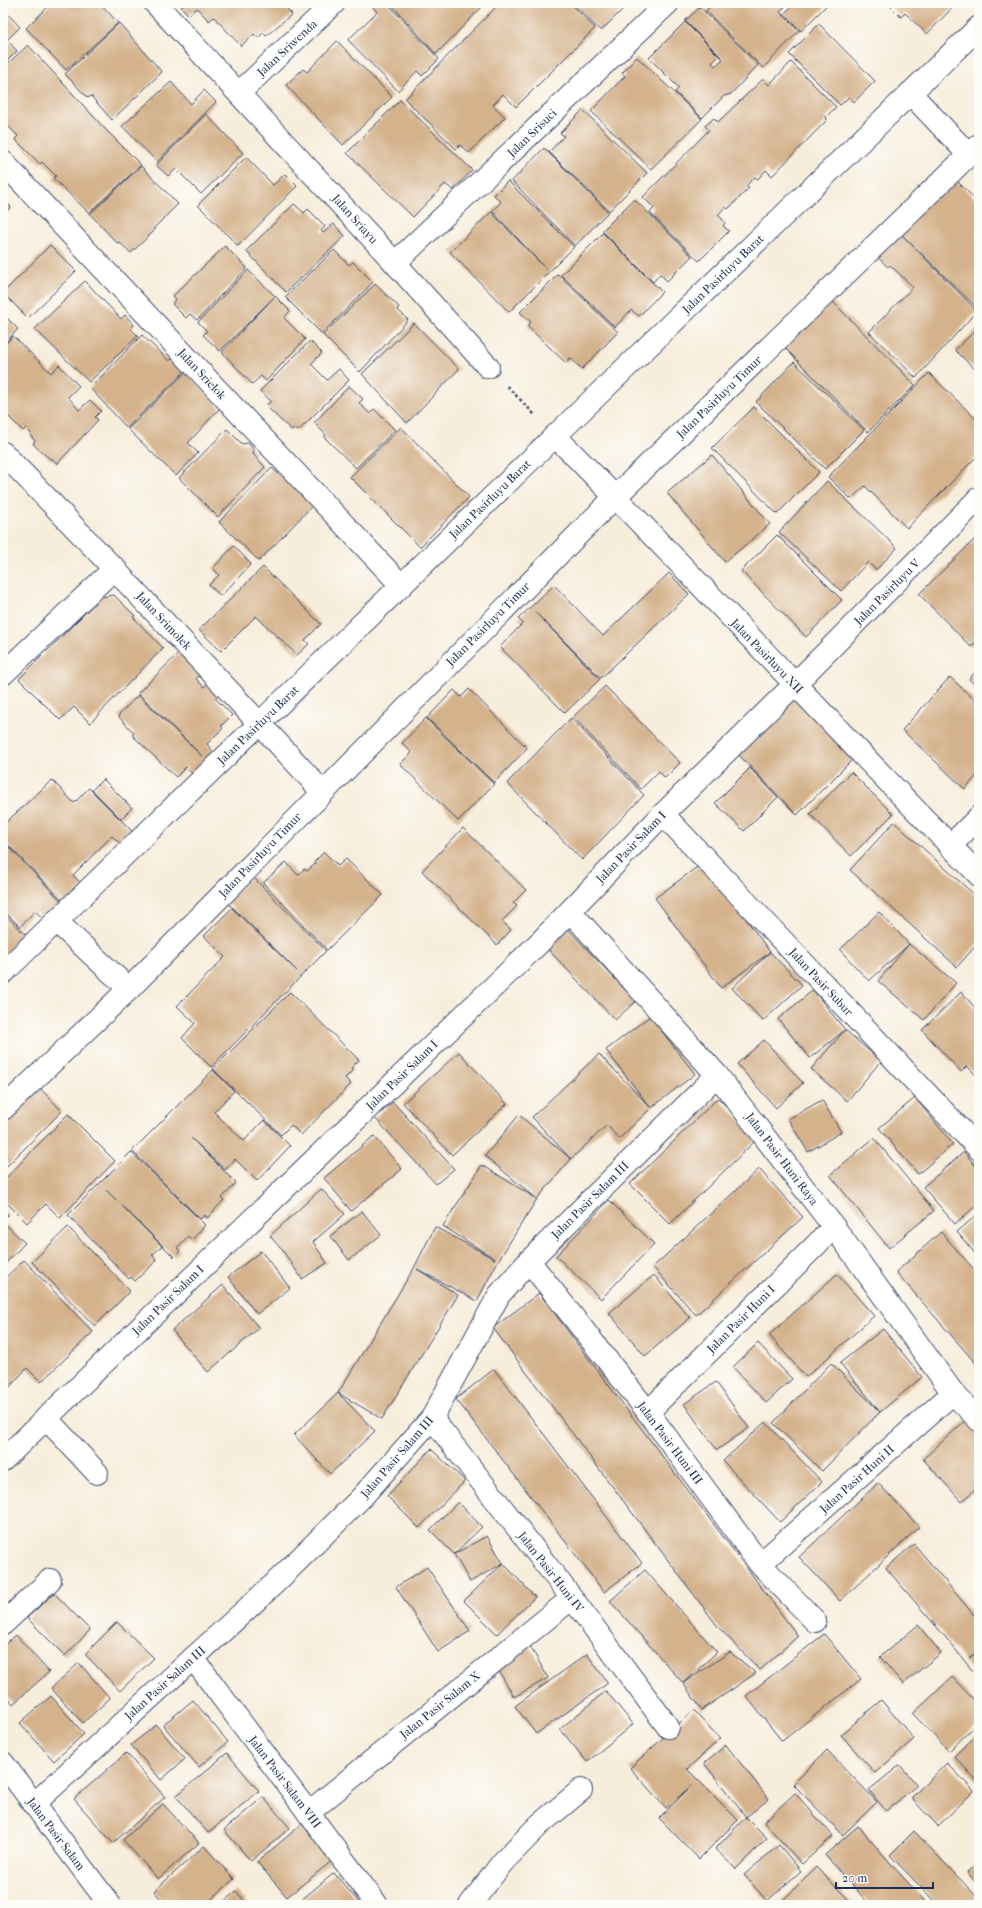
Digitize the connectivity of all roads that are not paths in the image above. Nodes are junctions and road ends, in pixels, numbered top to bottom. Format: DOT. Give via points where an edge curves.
graph roads {
  1 [pos="155,3"];
  2 [pos="334,3"];
  3 [pos="668,3"];
  4 [pos="979,27"];
  5 [pos="239,93"];
  6 [pos="910,93"];
  7 [pos="974,150"];
  8 [pos="3,162"];
  9 [pos="395,263"];
  10 [pos="488,367"];
  11 [pos="555,436"];
  12 [pos="3,453"];
  13 [pos="616,496"];
  14 [pos="979,498"];
  15 [pos="115,568"];
  16 [pos="401,585"];
  17 [pos="3,674"];
  18 [pos="794,685"];
  19 [pos="267,730"];
  20 [pos="322,792"];
  21 [pos="663,814"];
  22 [pos="979,817"];
  23 [pos="950,846"];
  24 [pos="979,875"];
  25 [pos="570,911"];
  26 [pos="64,928"];
  27 [pos="3,973"];
  28 [pos="124,984"];
  29 [pos="717,1074"];
  30 [pos="3,1109"];
  31 [pos="979,1149"];
  32 [pos="834,1227"];
  33 [pos="529,1261"];
  34 [pos="953,1393"];
  35 [pos="648,1412"];
  36 [pos="46,1418"];
  37 [pos="432,1418"];
  38 [pos="979,1420"];
  39 [pos="3,1460"];
  40 [pos="97,1473"];
  41 [pos="760,1564"];
  42 [pos="50,1580"];
  43 [pos="572,1598"];
  44 [pos="815,1621"];
  45 [pos="3,1624"];
  46 [pos="193,1658"];
  47 [pos="668,1727"];
  48 [pos="3,1763"];
  49 [pos="581,1790"];
  50 [pos="34,1804"];
  51 [pos="308,1813"];
  52 [pos="110,1905"];
  53 [pos="378,1905"];
  54 [pos="470,1905"];
  1 -- 5 [label="street, Jalan Sriayu"];
  2 -- 5 [label="street, Jalan Sriwenda"];
  3 -- 9 [label="street, Jalan Srisuci"];
  4 -- 6 [label="street, Jalan Pasirluyu Barat"];
  5 -- 9 [label="street, Jalan Sriayu"];
  6 -- 7 [label="street"];
  6 -- 11 [label="street, Jalan Pasirluyu Barat"];
  7 -- 13 [label="street, Jalan Pasirluyu Timur"];
  8 -- 16 [label="street, Jalan Srielok"];
  9 -- 10 [label="street, Jalan Sriayu"];
  11 -- 13 [label="street, Jalan Pasirluyu XII"];
  11 -- 16 [label="street, Jalan Pasirluyu Barat"];
  12 -- 15 [label="street, Jalan Srimolek"];
  13 -- 18 [label="street, Jalan Pasirluyu XII"];
  13 -- 20 [label="street, Jalan Pasirluyu Timur"];
  14 -- 18 [label="street, Jalan Pasirluyu V"];
  15 -- 17 [label="street"];
  15 -- 19 [label="street, Jalan Srimolek"];
  16 -- 19 [label="street, Jalan Pasirluyu Barat"];
  18 -- 21 [label="street, Jalan Pasir Salam I"];
  18 -- 23 [label="street, Jalan Pasirluyu XII"];
  19 -- 20 [label="street, Jalan Srimolek"];
  19 -- 26 [label="street, Jalan Pasirluyu Barat"];
  20 -- 28 [label="street, Jalan Pasirluyu Timur"];
  21 -- 25 [label="street, Jalan Pasir Salam I"];
  21 -- 31 [label="street, Jalan Pasir Subur"];
  22 -- 23 [label="street"];
  23 -- 24 [label="street, Jalan Pasirluyu XII"];
  25 -- 29 [label="street, Jalan Pasir Huni Raya"];
  25 -- 36 [label="street, Jalan Pasir Salam I"];
  26 -- 27 [label="street, Jalan Pasirluyu Barat"];
  26 -- 28 [label="street"];
  28 -- 30 [label="street, Jalan Pasirluyu Timur"];
  29 -- 32 [label="street, Jalan Pasir Huni Raya"];
  29 -- 33 [label="street, Jalan Pasir Salam III"];
  32 -- 34 [label="street, Jalan Pasir Huni Raya"];
  32 -- 35 [label="street, Jalan Pasir Huni I"];
  33 -- 35 [label="street, Jalan Pasir Huni III"];
  33 -- 37 [label="street, Jalan Pasir Salam III" via="500,1295"];
  34 -- 38 [label="street, Jalan Pasir Huni Raya"];
  34 -- 41 [label="street, Jalan Pasir Huni II"];
  35 -- 41 [label="street, Jalan Pasir Huni III"];
  36 -- 39 [label="street, Jalan Pasir Salam I"];
  36 -- 40 [label="street"];
  37 -- 43 [label="street, Jalan Pasir Huni IV"];
  37 -- 46 [label="street, Jalan Pasir Salam III" via="320,1540"];
  41 -- 44 [label="street, Jalan Pasir Huni III"];
  42 -- 45 [label="street"];
  43 -- 47 [label="street, Jalan Pasir Huni IV"];
  43 -- 51 [label="street, Jalan Pasir Salam X"];
  46 -- 50 [label="street, Jalan Pasir Salam III"];
  46 -- 51 [label="street, Jalan Pasir Salam VIII"];
  48 -- 50 [label="street, Jalan Pasir Salam"];
  49 -- 54 [label="street" via="539,1825 502,1863"];
  50 -- 52 [label="street, Jalan Pasir Salam"];
  51 -- 53 [label="street, Jalan Pasir Salam VIII"];
}
